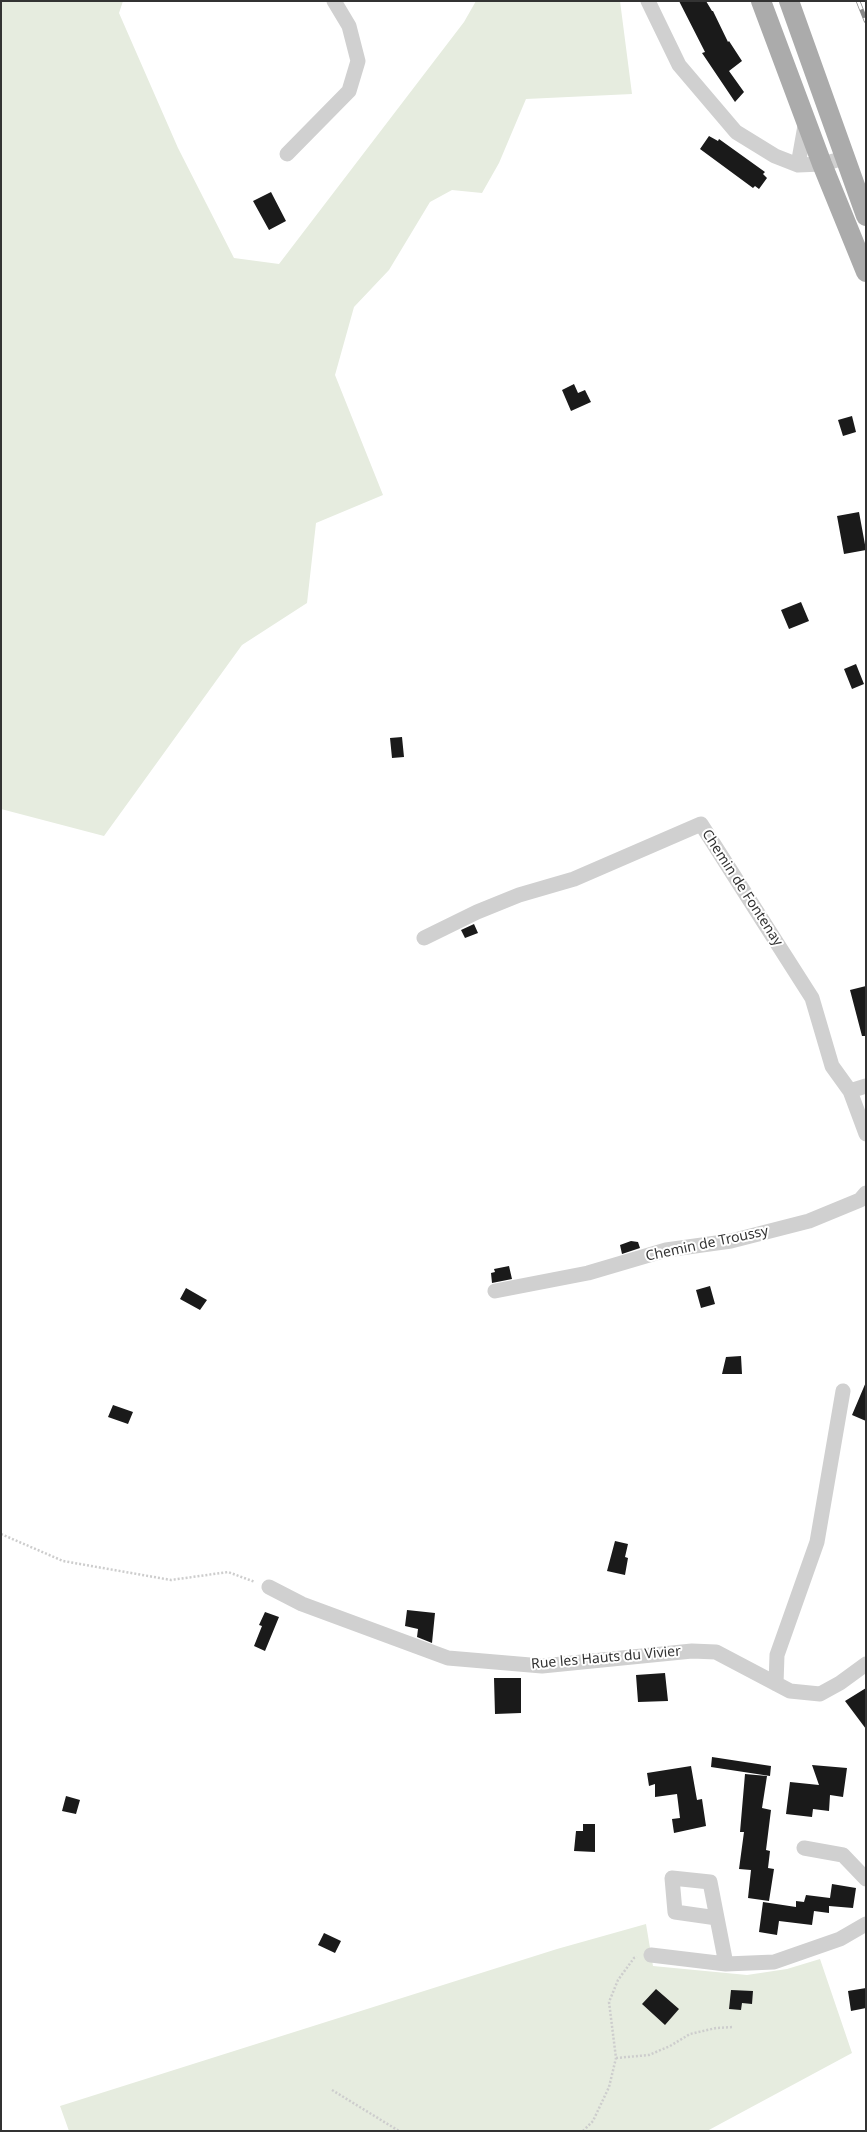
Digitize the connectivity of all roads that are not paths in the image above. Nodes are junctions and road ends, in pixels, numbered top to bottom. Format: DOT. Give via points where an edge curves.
graph roads {
  1 [pos="334,1"];
  2 [pos="648,1"];
  3 [pos="762,1"];
  4 [pos="790,1"];
  5 [pos="806,120"];
  6 [pos="287,154"];
  7 [pos="845,158"];
  8 [pos="822,164"];
  9 [pos="798,165"];
  10 [pos="866,216"];
  11 [pos="866,272"];
  12 [pos="424,938"];
  13 [pos="866,1086"];
  14 [pos="850,1091"];
  15 [pos="866,1134"];
  16 [pos="866,1193"];
  17 [pos="495,1291"];
  18 [pos="843,1391"];
  19 [pos="269,1587"];
  20 [pos="866,1664"];
  21 [pos="776,1684"];
  22 [pos="804,1848"];
  23 [pos="866,1879"];
  24 [pos="717,1918"];
  25 [pos="866,1924"];
  26 [pos="651,1955"];
  27 [pos="726,1964"];
  1 -- 6 [label="street" via="349,26 358,61 349,92"];
  2 -- 9 [label="street" via="679,65 736,132 776,156"];
  3 -- 5 [label="main road"];
  4 -- 7 [label="main road"];
  5 -- 8 [label="main road"];
  5 -- 9 [label="street"];
  7 -- 8 [label="street"];
  7 -- 10 [label="main road"];
  8 -- 9 [label="street"];
  8 -- 11 [label="main road"];
  12 -- 14 [label="street, Chemin de Fontenay" via="477,912 519,895 574,880 701,824 812,998 832,1066"];
  13 -- 14 [label="street"];
  14 -- 15 [label="street"];
  16 -- 17 [label="street, Chemin de Troussy" via="860,1200 809,1221 732,1241 666,1250 588,1273"];
  18 -- 21 [label="street" via="816,1542 777,1655"];
  19 -- 21 [label="street, Rue les Hauts du Vivier" via="302,1604 448,1658 542,1666 692,1651 716,1652"];
  20 -- 21 [label="street, Rue les Hauts du Vivier" via="820,1694 790,1690"];
  22 -- 23 [label="street" via="843,1855"];
  24 -- 27 [label="street"];
  25 -- 27 [label="street" via="840,1939 774,1962"];
  26 -- 27 [label="street"];
}
